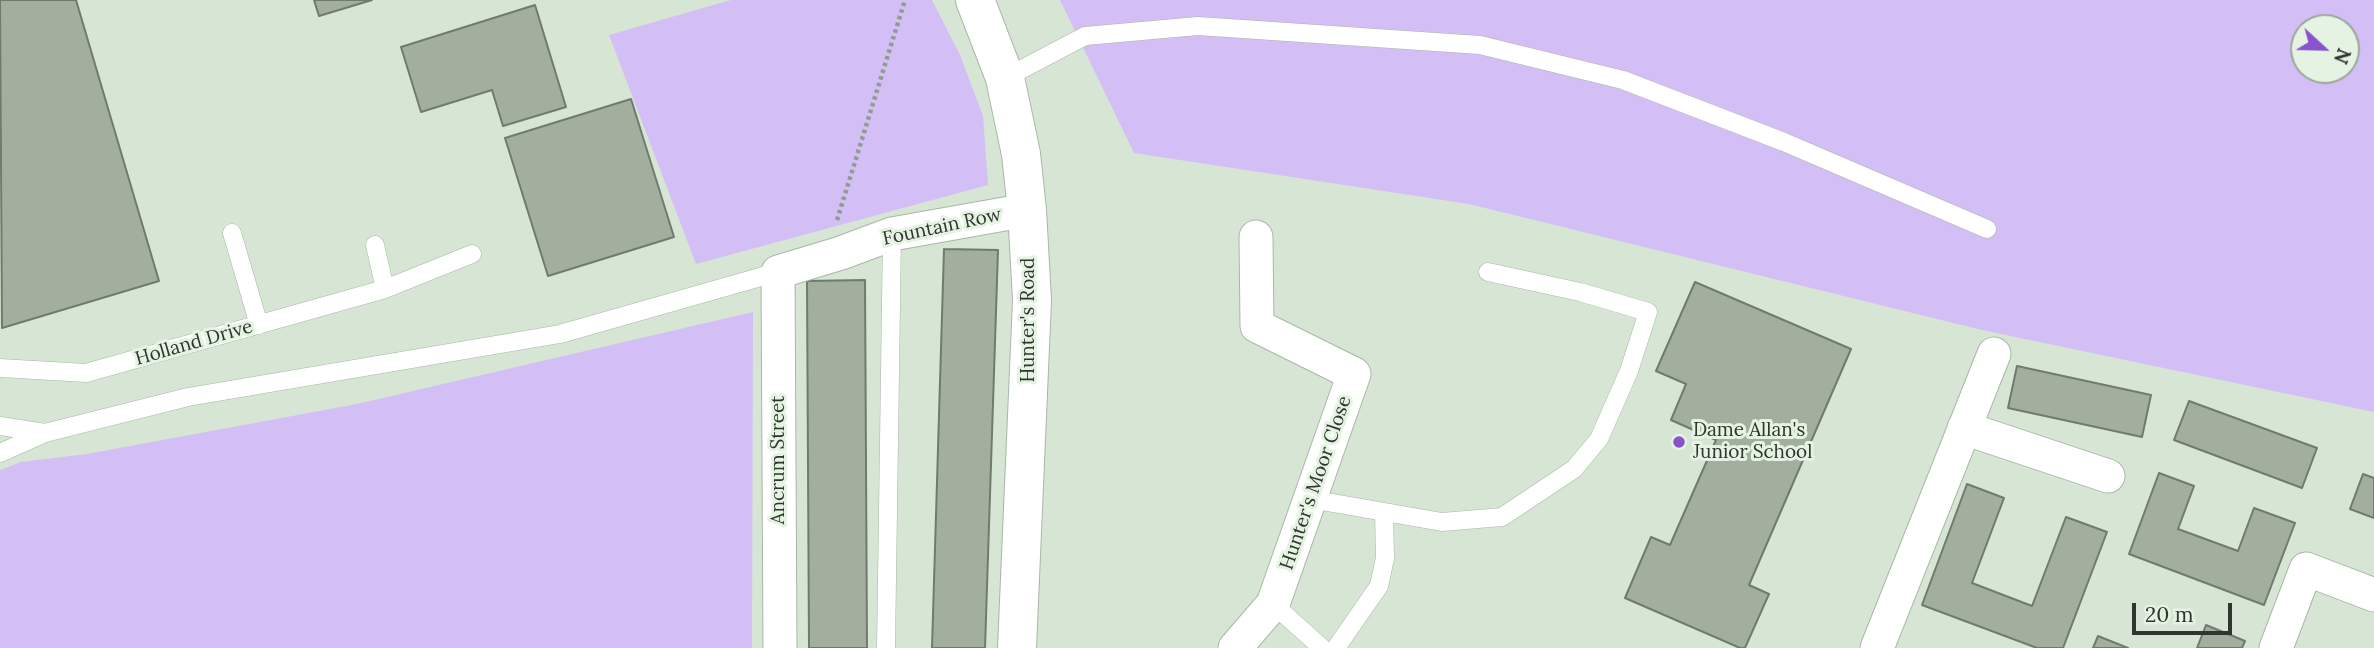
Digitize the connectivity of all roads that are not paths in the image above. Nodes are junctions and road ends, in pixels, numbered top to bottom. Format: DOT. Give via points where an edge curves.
graph roads {
  1 [pos="975,0"];
  2 [pos="1005,78"];
  3 [pos="1027,209"];
  4 [pos="1987,229"];
  5 [pos="232,233"];
  6 [pos="892,234"];
  7 [pos="1256,237"];
  8 [pos="375,245"];
  9 [pos="472,254"];
  10 [pos="778,272"];
  11 [pos="1488,272"];
  12 [pos="385,289"];
  13 [pos="259,324"];
  14 [pos="1994,354"];
  15 [pos="0,368"];
  16 [pos="0,426"];
  17 [pos="1964,428"];
  18 [pos="46,433"];
  19 [pos="0,453"];
  20 [pos="2108,476"];
  21 [pos="1310,499"];
  22 [pos="1384,512"];
  23 [pos="2374,595"];
  24 [pos="1273,604"];
  25 [pos="780,648"];
  26 [pos="886,648"];
  27 [pos="1017,648"];
  28 [pos="1235,648"];
  29 [pos="1322,648"];
  30 [pos="1335,648"];
  31 [pos="1877,648"];
  32 [pos="2276,648"];
  1 -- 2 [label="street, Hunter's Road"];
  2 -- 3 [label="street, Hunter's Road"];
  2 -- 4 [label="lane" via="1086,36 1198,26 1480,45 1623,80 1784,142"];
  3 -- 6 [label="street, Fountain Row"];
  3 -- 27 [label="street, Hunter's Road" via="1032,300"];
  5 -- 13 [label="lane"];
  6 -- 10 [label="street, Fountain Row"];
  6 -- 26 [label="lane"];
  7 -- 21 [label="street, Hunter's Moor Close" via="1257,326 1354,374"];
  8 -- 12 [label="lane"];
  9 -- 12 [label="lane, Holland Drive"];
  10 -- 18 [label="lane" via="560,334 188,397"];
  10 -- 25 [label="street, Ancrum Street"];
  11 -- 22 [label="lane" via="1648,312 1629,370 1599,439 1574,469 1502,517 1441,522"];
  12 -- 13 [label="lane, Holland Drive"];
  13 -- 15 [label="lane, Holland Drive" via="86,373"];
  14 -- 17 [label="street"];
  16 -- 18 [label="lane"];
  17 -- 20 [label="street"];
  17 -- 31 [label="street"];
  18 -- 19 [label="lane"];
  21 -- 22 [label="lane"];
  21 -- 24 [label="street, Hunter's Moor Close"];
  22 -- 30 [label="lane" via="1385,558 1379,586"];
  23 -- 32 [label="street" via="2306,569"];
  24 -- 28 [label="street, Hunter's Moor Close"];
  24 -- 29 [label="lane"];
}
